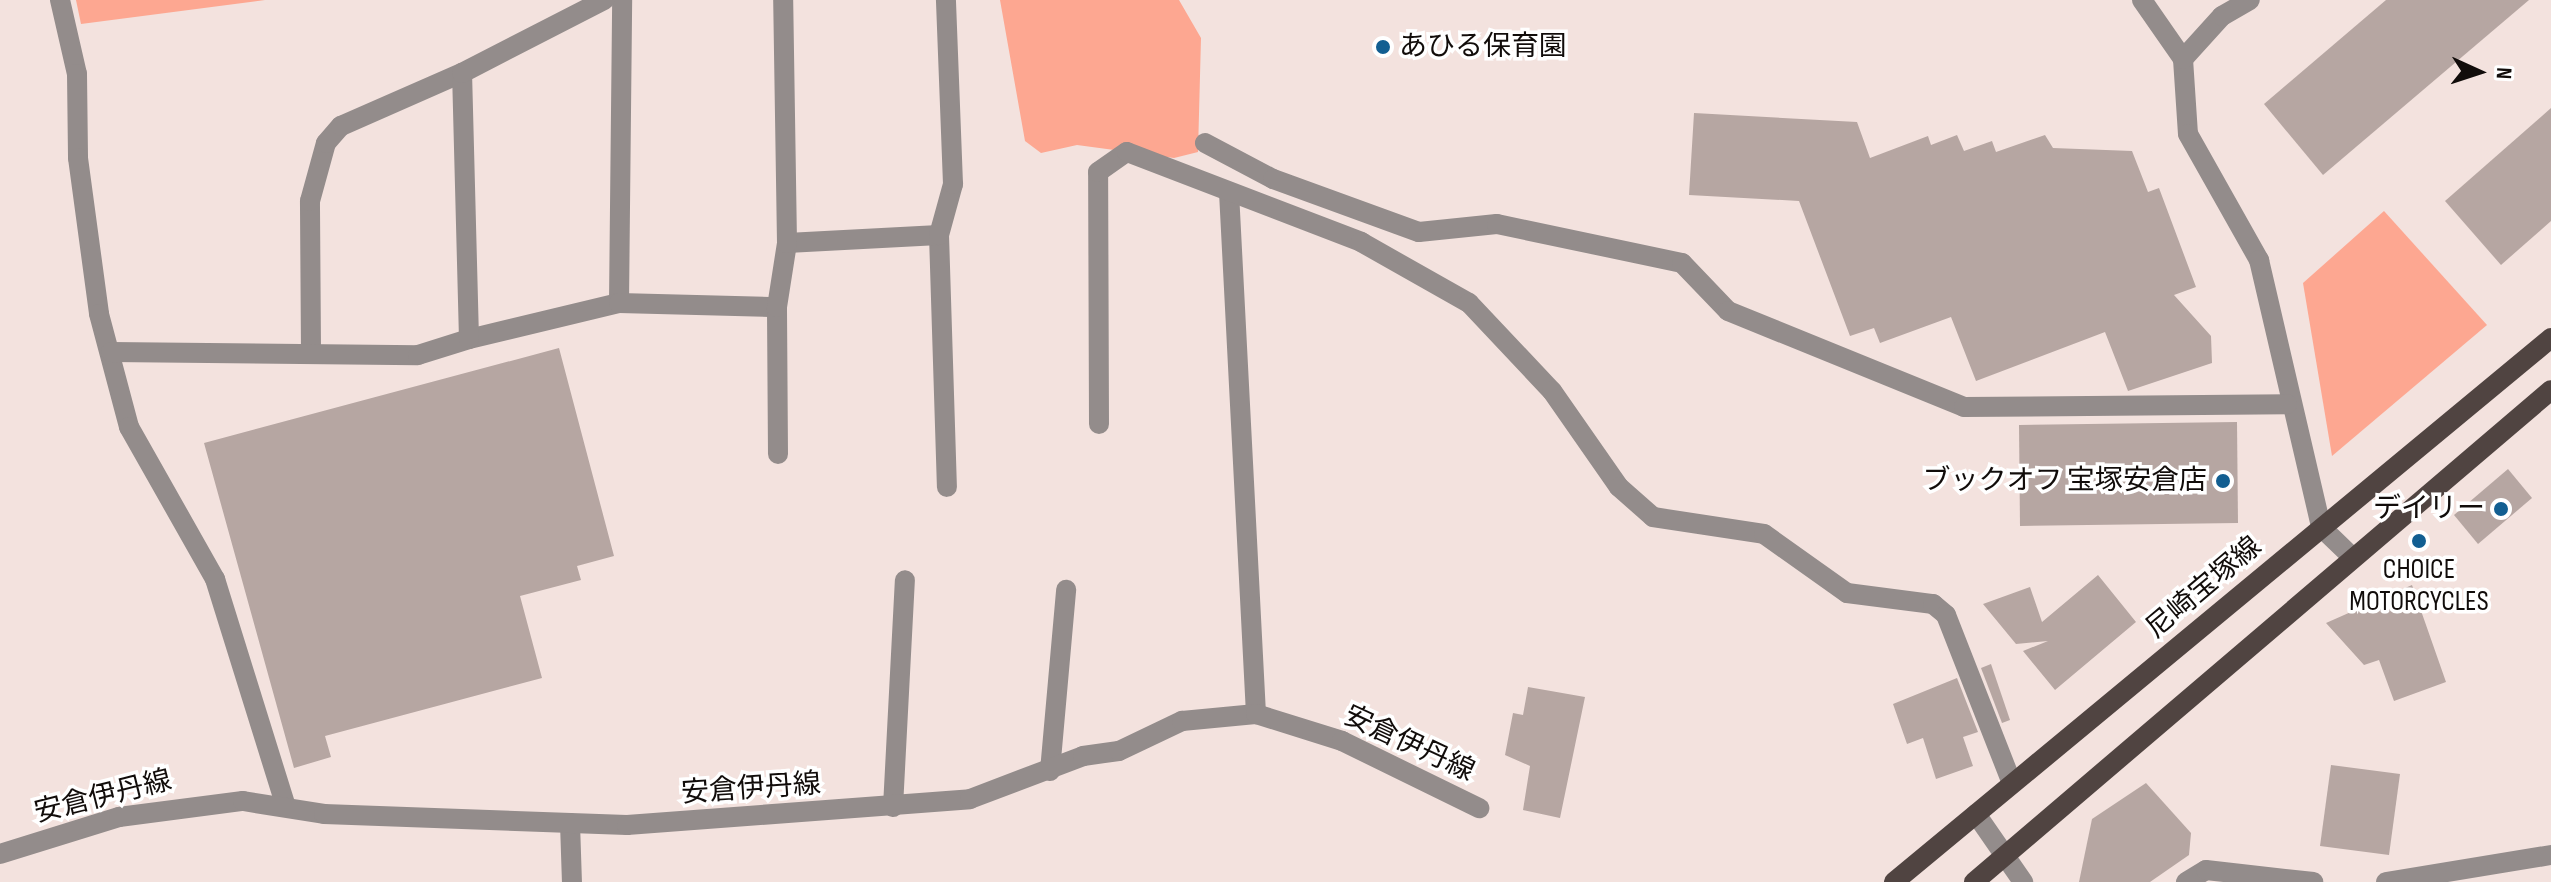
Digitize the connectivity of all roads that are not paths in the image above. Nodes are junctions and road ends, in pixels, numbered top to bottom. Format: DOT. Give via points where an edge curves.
graph roads {
  1 [pos="60,0"];
  2 [pos="604,0"];
  3 [pos="622,0"];
  4 [pos="783,0"];
  5 [pos="946,0"];
  6 [pos="2142,0"];
  7 [pos="2250,0"];
  8 [pos="2183,59"];
  9 [pos="462,73"];
  10 [pos="1205,143"];
  11 [pos="1229,192"];
  12 [pos="939,235"];
  13 [pos="787,243"];
  14 [pos="619,303"];
  15 [pos="777,307"];
  16 [pos="2551,338"];
  17 [pos="469,339"];
  18 [pos="311,351"];
  19 [pos="111,352"];
  20 [pos="2551,390"];
  21 [pos="2287,404"];
  22 [pos="1099,424"];
  23 [pos="778,454"];
  24 [pos="947,487"];
  25 [pos="2321,527"];
  26 [pos="2351,556"];
  27 [pos="905,580"];
  28 [pos="1066,590"];
  29 [pos="1256,714"];
  30 [pos="1050,771"];
  31 [pos="2012,783"];
  32 [pos="285,804"];
  33 [pos="893,807"];
  34 [pos="1479,808"];
  35 [pos="1976,814"];
  36 [pos="570,823"];
  37 [pos="0,854"];
  38 [pos="2551,855"];
  39 [pos="2006,856"];
  40 [pos="572,882"];
  41 [pos="1894,882"];
  42 [pos="1974,882"];
  43 [pos="2023,882"];
  44 [pos="2186,882"];
  45 [pos="2313,882"];
  46 [pos="2386,882"];
  1 -- 19 [label="street" via="77,74 78,158"];
  2 -- 9 [label="street"];
  3 -- 14 [label="street"];
  4 -- 13 [label="street"];
  5 -- 12 [label="street" via="953,184"];
  6 -- 8 [label="street"];
  7 -- 8 [label="street" via="2222,16"];
  8 -- 21 [label="street" via="2188,134 2259,260 2275,306"];
  9 -- 17 [label="street"];
  9 -- 18 [label="street" via="341,126 326,143 310,201"];
  10 -- 21 [label="street" via="1273,179 1419,232 1497,224 1682,263 1728,311 1964,407"];
  11 -- 22 [label="street" via="1127,152 1098,172"];
  11 -- 29 [label="street"];
  11 -- 31 [label="street" via="1386,254 1469,303 1552,391 1619,487 1653,517 1764,534 1847,593 1933,604 1946,615"];
  12 -- 13 [label="street"];
  12 -- 24 [label="street"];
  13 -- 15 [label="street"];
  14 -- 15 [label="street"];
  14 -- 17 [label="street"];
  15 -- 23 [label="street"];
  16 -- 25 [label="main road, 尼崎宝塚線"];
  17 -- 18 [label="street" via="418,355"];
  18 -- 19 [label="street"];
  19 -- 32 [label="street" via="129,427 215,579"];
  20 -- 26 [label="main road"];
  21 -- 25 [label="street"];
  25 -- 26 [label="street"];
  25 -- 31 [label="main road, 尼崎宝塚線"];
  26 -- 39 [label="main road"];
  27 -- 33 [label="street"];
  28 -- 30 [label="street"];
  29 -- 30 [label="street, 安倉伊丹線" via="1182,721 1119,751"];
  29 -- 34 [label="street, 安倉伊丹線" via="1342,741"];
  30 -- 33 [label="street, 安倉伊丹線" via="970,799"];
  31 -- 35 [label="main road, 尼崎宝塚線"];
  32 -- 36 [label="street, 安倉伊丹線" via="324,814"];
  32 -- 37 [label="street, 安倉伊丹線" via="189,805 119,817"];
  33 -- 36 [label="street, 安倉伊丹線"];
  35 -- 39 [label="street"];
  35 -- 41 [label="main road, 尼崎宝塚線"];
  36 -- 40 [label="street"];
  38 -- 46 [label="street"];
  39 -- 42 [label="main road"];
  39 -- 43 [label="street"];
  44 -- 45 [label="street" via="2206,870"];
}
